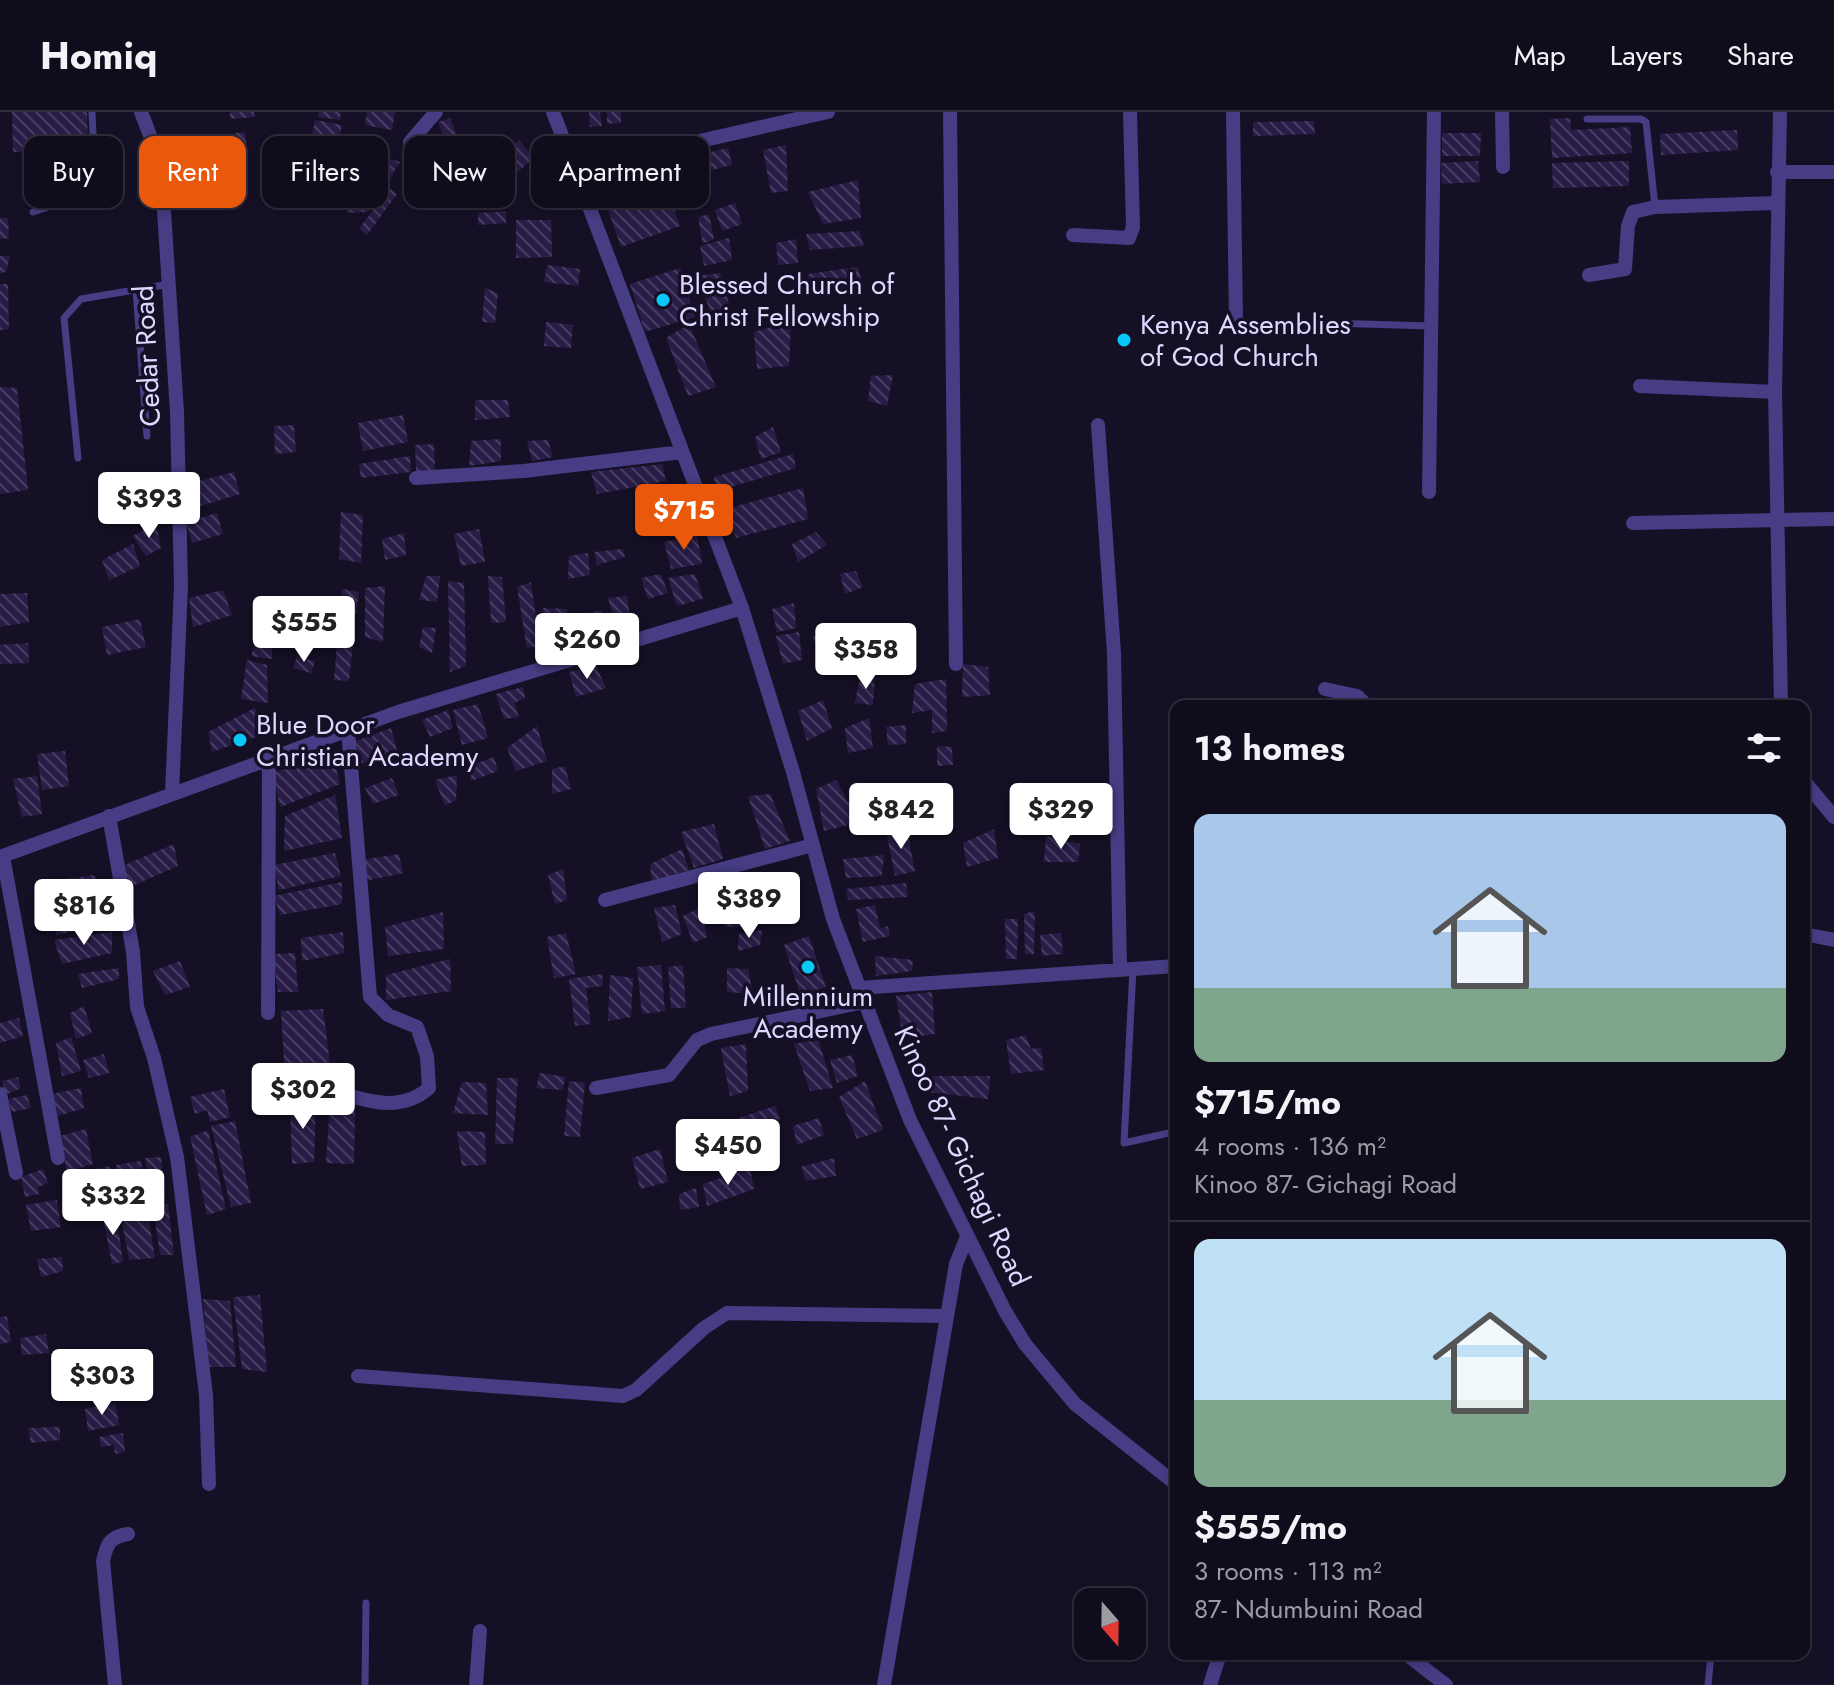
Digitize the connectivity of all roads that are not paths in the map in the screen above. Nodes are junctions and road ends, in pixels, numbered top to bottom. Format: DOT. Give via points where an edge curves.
graph roads {
  1 [pos="92,112"];
  2 [pos="141,112"];
  3 [pos="436,112"];
  4 [pos="553,112"];
  5 [pos="828,112"];
  6 [pos="950,112"];
  7 [pos="1130,112"];
  8 [pos="1233,112"];
  9 [pos="1434,112"];
  10 [pos="1502,112"];
  11 [pos="1780,112"];
  12 [pos="1587,119"];
  13 [pos="415,136"];
  14 [pos="561,136"];
  15 [pos="709,139"];
  16 [pos="1503,167"];
  17 [pos="1777,172"];
  18 [pos="1834,172"];
  19 [pos="1776,203"];
  20 [pos="1655,207"];
  21 [pos="588,208"];
  22 [pos="33,212"];
  23 [pos="1073,235"];
  24 [pos="1589,275"];
  25 [pos="170,284"];
  26 [pos="136,290"];
  27 [pos="1236,322"];
  28 [pos="1327,323"];
  29 [pos="1432,326"];
  30 [pos="1640,386"];
  31 [pos="1775,392"];
  32 [pos="1098,425"];
  33 [pos="147,436"];
  34 [pos="682,452"];
  35 [pos="78,458"];
  36 [pos="416,478"];
  37 [pos="1429,492"];
  38 [pos="1777,519"];
  39 [pos="1834,519"];
  40 [pos="1633,523"];
  41 [pos="742,608"];
  42 [pos="956,664"];
  43 [pos="1325,689"];
  44 [pos="1361,700"];
  45 [pos="1781,700"];
  46 [pos="348,729"];
  47 [pos="269,757"];
  48 [pos="1810,786"];
  49 [pos="172,793"];
  50 [pos="1828,802"];
  51 [pos="109,816"];
  52 [pos="1834,817"];
  53 [pos="813,845"];
  54 [pos="1,857"];
  55 [pos="605,900"];
  56 [pos="1810,935"];
  57 [pos="1834,940"];
  58 [pos="1170,966"];
  59 [pos="1127,969"];
  60 [pos="859,988"];
  61 [pos="864,1002"];
  62 [pos="268,1013"];
  63 [pos="596,1088"];
  64 [pos="341,1093"];
  65 [pos="0,1094"];
  66 [pos="1169,1133"];
  67 [pos="58,1158"];
  68 [pos="16,1173"];
  69 [pos="967,1237"];
  70 [pos="947,1316"];
  71 [pos="358,1376"];
  72 [pos="1170,1479"];
  73 [pos="209,1484"];
  74 [pos="128,1534"];
  75 [pos="366,1603"];
  76 [pos="480,1631"];
  77 [pos="1218,1660"];
  78 [pos="1414,1660"];
  79 [pos="1710,1660"];
  80 [pos="115,1685"];
  81 [pos="365,1685"];
  82 [pos="476,1685"];
  83 [pos="884,1685"];
  84 [pos="1210,1685"];
  85 [pos="1446,1685"];
  86 [pos="1708,1685"];
  1 -- 22 [label="lane" via="88,182 65,202"];
  2 -- 25 [label="street, Cedar Road" via="161,164"];
  3 -- 13 [label="street"];
  4 -- 14 [label="street, Kinoo 87- Gichagi Road"];
  5 -- 15 [label="street"];
  6 -- 42 [label="street"];
  7 -- 23 [label="street" via="1129,238"];
  8 -- 27 [label="street"];
  9 -- 29 [label="street"];
  10 -- 16 [label="street"];
  11 -- 17 [label="street"];
  12 -- 20 [label="lane" via="1646,122"];
  17 -- 18 [label="street"];
  17 -- 19 [label="street"];
  19 -- 20 [label="street"];
  19 -- 31 [label="street"];
  20 -- 24 [label="street" via="1633,212 1630,218 1625,269"];
  21 -- 34 [label="street, Kinoo 87- Gichagi Road"];
  25 -- 26 [label="lane"];
  25 -- 49 [label="street, Cedar Road" via="181,586"];
  26 -- 33 [label="lane"];
  26 -- 35 [label="lane" via="81,299 64,318"];
  28 -- 29 [label="lane"];
  29 -- 37 [label="street"];
  30 -- 31 [label="street"];
  31 -- 38 [label="street"];
  32 -- 59 [label="street"];
  34 -- 36 [label="street"];
  34 -- 41 [label="street, Kinoo 87- Gichagi Road"];
  38 -- 39 [label="street"];
  38 -- 40 [label="street"];
  38 -- 45 [label="street"];
  41 -- 46 [label="street"];
  41 -- 53 [label="street, Kinoo 87- Gichagi Road"];
  43 -- 44 [label="street"];
  46 -- 47 [label="street"];
  46 -- 64 [label="street" via="370,997 388,1015 417,1027 427,1056 429,1088 417,1099 392,1104"];
  47 -- 49 [label="street"];
  47 -- 62 [label="street"];
  48 -- 50 [label="street"];
  49 -- 51 [label="street"];
  50 -- 52 [label="street"];
  51 -- 54 [label="street"];
  51 -- 73 [label="street" via="133,952 135,997 177,1157 206,1395"];
  53 -- 55 [label="street"];
  53 -- 60 [label="street, Kinoo 87- Gichagi Road"];
  54 -- 67 [label="street"];
  56 -- 57 [label="street"];
  58 -- 59 [label="street"];
  59 -- 60 [label="street"];
  59 -- 66 [label="lane" via="1124,1143"];
  60 -- 61 [label="street, Kinoo 87- Gichagi Road"];
  61 -- 63 [label="street" via="711,1034 697,1040 669,1075"];
  61 -- 69 [label="street, Kinoo 87- Gichagi Road" via="910,1120"];
  65 -- 68 [label="street"];
  69 -- 70 [label="street" via="956,1264"];
  69 -- 72 [label="street, Kinoo 87- Gichagi Road" via="1005,1311 1049,1377 1102,1428"];
  70 -- 71 [label="street" via="727,1313 623,1396"];
  70 -- 83 [label="street"];
  74 -- 80 [label="street" via="109,1541 103,1561"];
  75 -- 81 [label="lane"];
  76 -- 82 [label="street"];
  77 -- 84 [label="street"];
  78 -- 85 [label="street"];
  79 -- 86 [label="lane"];
}
